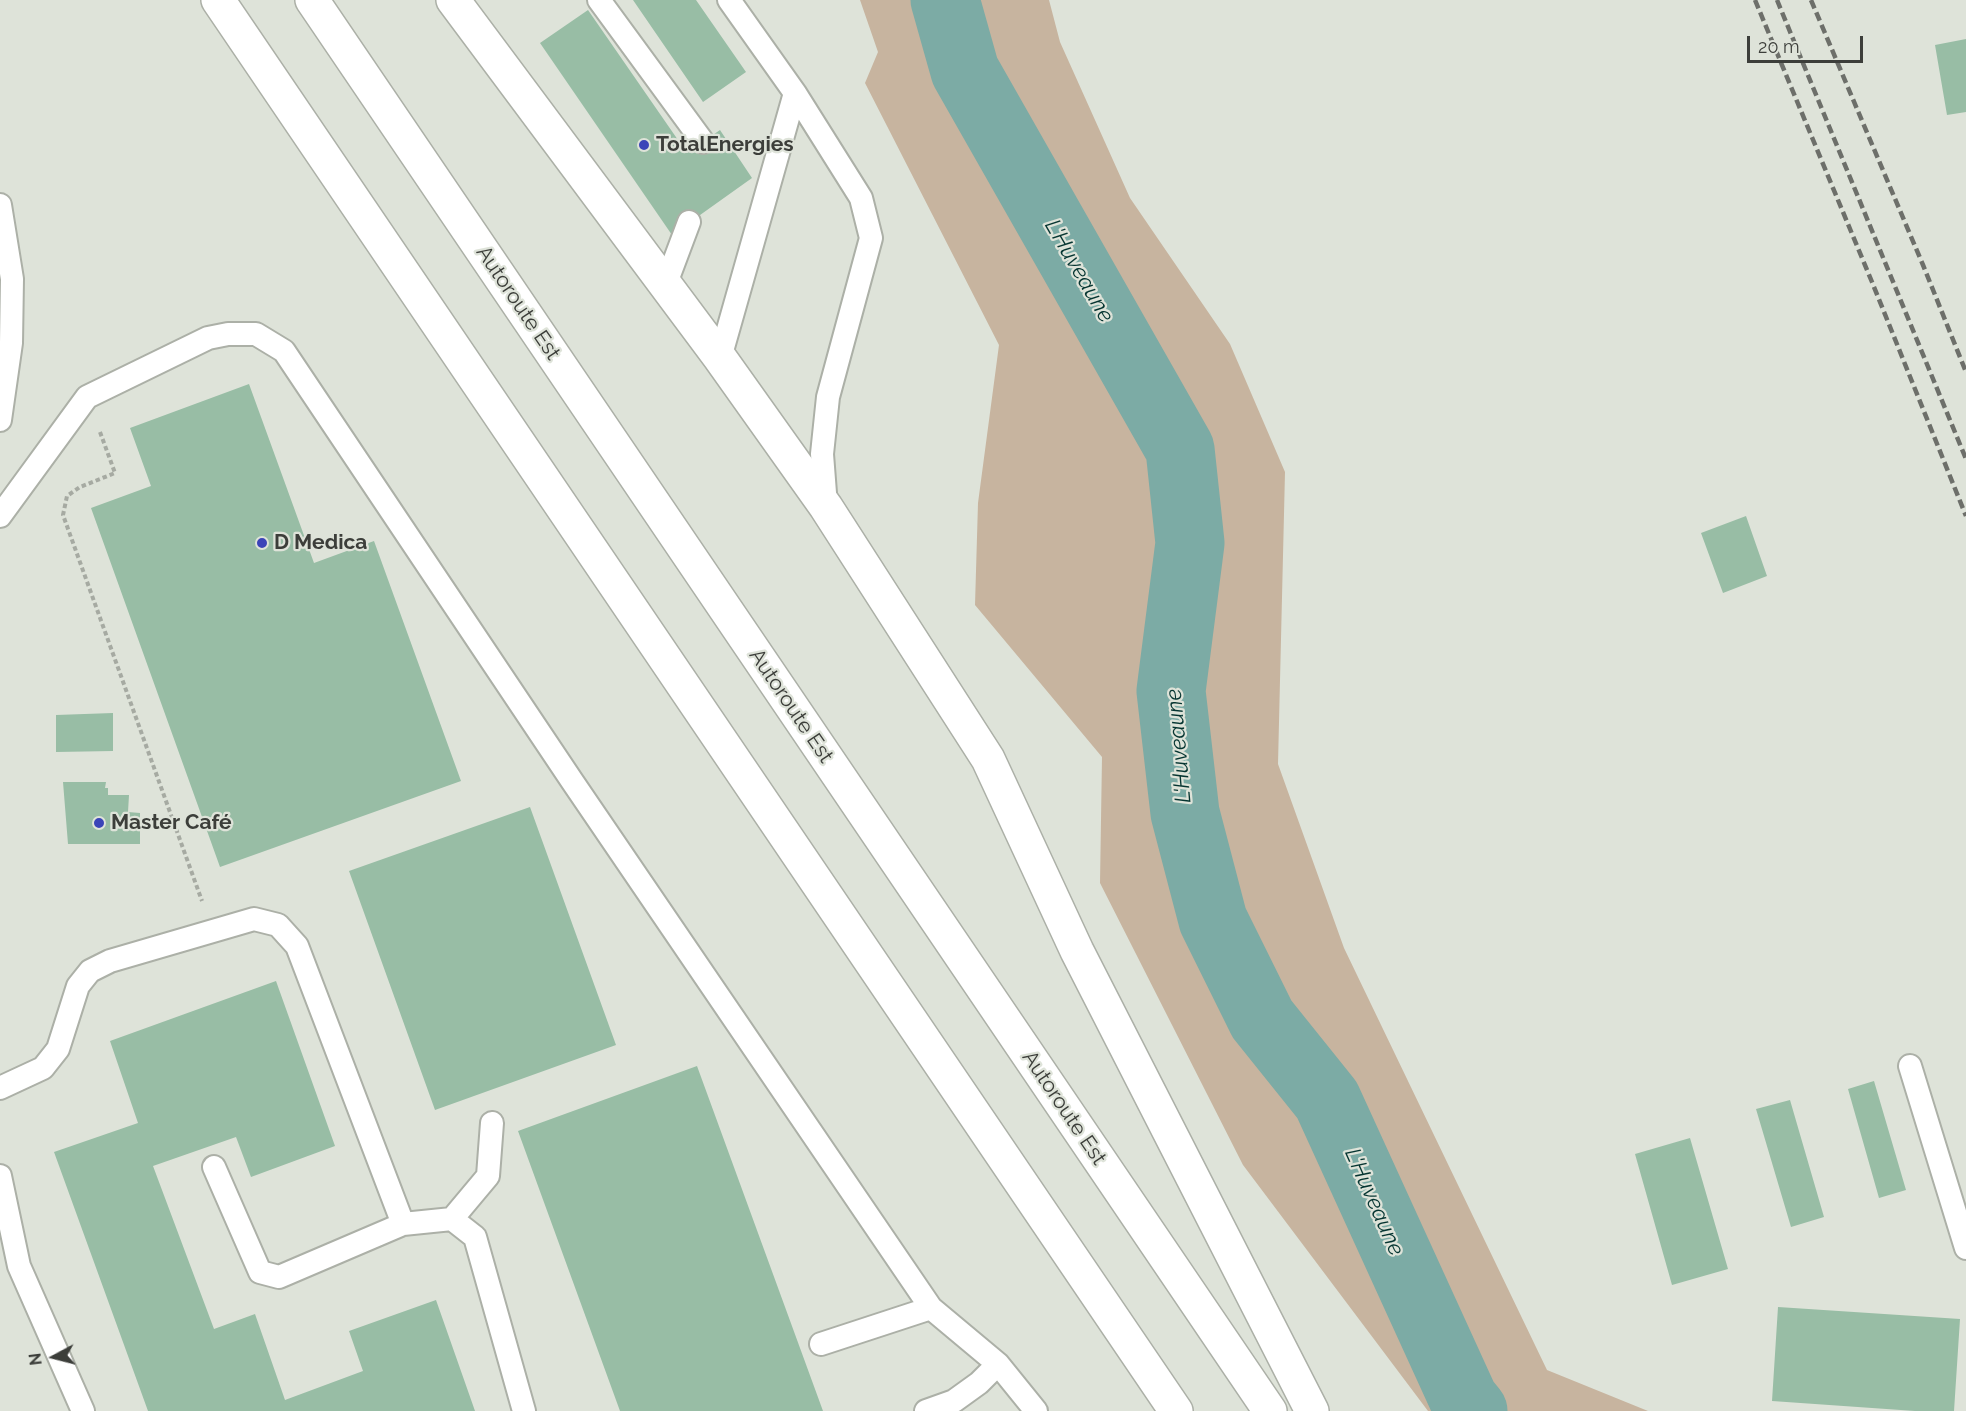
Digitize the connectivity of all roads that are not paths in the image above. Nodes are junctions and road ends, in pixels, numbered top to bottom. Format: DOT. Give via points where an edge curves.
graph roads {
  1 [pos="218,0"];
  2 [pos="312,0"];
  3 [pos="453,0"];
  4 [pos="599,0"];
  5 [pos="729,0"];
  6 [pos="795,93"];
  7 [pos="703,142"];
  8 [pos="0,205"];
  9 [pos="689,222"];
  10 [pos="666,285"];
  11 [pos="720,357"];
  12 [pos="0,420"];
  13 [pos="826,507"];
  14 [pos="0,516"];
  15 [pos="1910,1066"];
  16 [pos="0,1088"];
  17 [pos="492,1123"];
  18 [pos="214,1167"];
  19 [pos="0,1176"];
  20 [pos="452,1219"];
  21 [pos="403,1224"];
  22 [pos="1966,1248"];
  23 [pos="931,1308"];
  24 [pos="821,1344"];
  25 [pos="998,1364"];
  26 [pos="83,1411"];
  27 [pos="524,1411"];
  28 [pos="926,1411"];
  29 [pos="1036,1411"];
  30 [pos="1176,1411"];
  31 [pos="1270,1411"];
  32 [pos="1312,1411"];
  1 -- 30 [label="highway"];
  2 -- 31 [label="highway, Autoroute Est"];
  3 -- 10 [label="highway"];
  4 -- 7 [label="lane"];
  5 -- 6 [label="lane"];
  6 -- 11 [label="lane"];
  6 -- 13 [label="lane" via="861,198 871,237 828,397 822,454"];
  8 -- 12 [label="lane" via="12,279 11,343"];
  9 -- 10 [label="lane"];
  10 -- 11 [label="highway"];
  11 -- 13 [label="highway"];
  13 -- 32 [label="highway" via="988,759 1077,951"];
  14 -- 23 [label="lane" via="87,397 208,338 256,334 284,351"];
  15 -- 22 [label="lane"];
  16 -- 21 [label="lane" via="43,1068 58,1049 78,986 90,971 110,961 254,919 278,926 297,946"];
  17 -- 20 [label="lane" via="488,1176"];
  18 -- 21 [label="lane" via="260,1272 279,1277"];
  19 -- 26 [label="lane" via="19,1266"];
  20 -- 21 [label="lane"];
  20 -- 27 [label="lane" via="475,1237"];
  23 -- 24 [label="lane"];
  23 -- 25 [label="lane"];
  25 -- 28 [label="lane" via="954,1401"];
  25 -- 29 [label="lane"];
}
